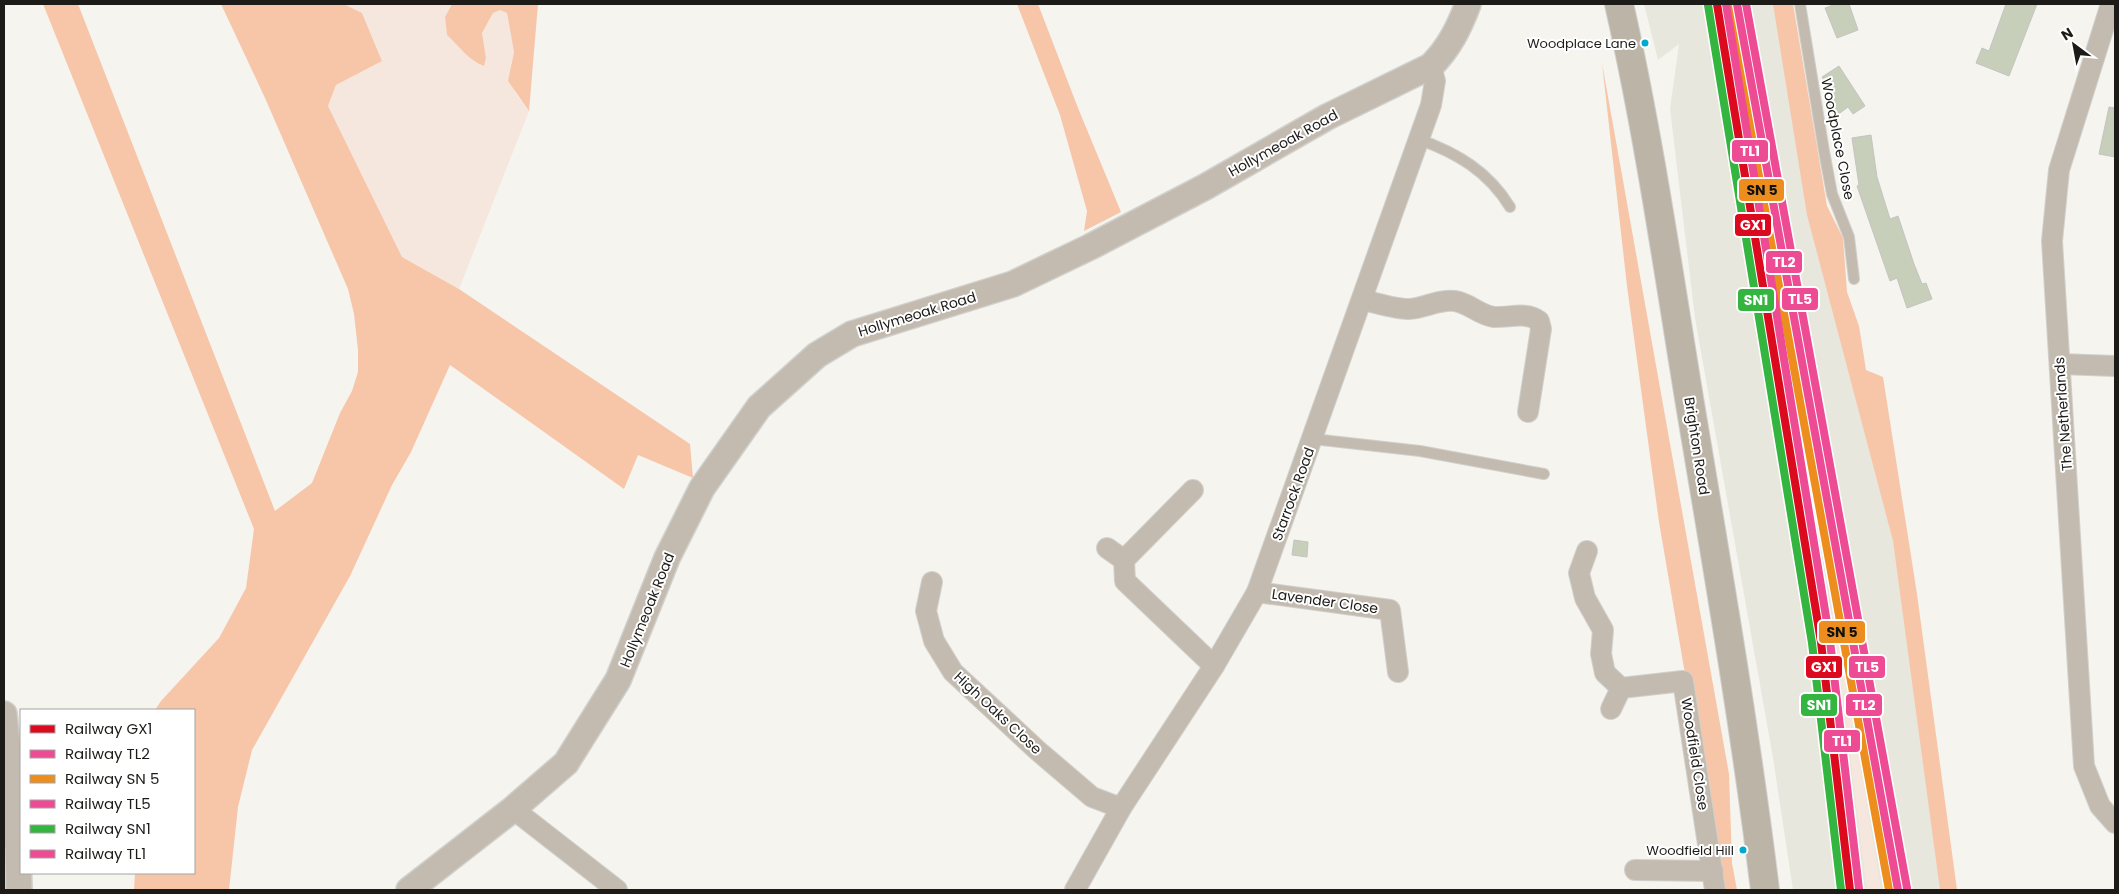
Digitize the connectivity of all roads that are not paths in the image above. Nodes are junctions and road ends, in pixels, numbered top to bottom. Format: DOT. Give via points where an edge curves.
graph roads {
  1 [pos="1468,4"];
  2 [pos="1619,4"];
  3 [pos="1800,4"];
  4 [pos="2111,4"];
  5 [pos="1431,66"];
  6 [pos="1418,138"];
  7 [pos="1510,207"];
  8 [pos="1854,279"];
  9 [pos="1363,300"];
  10 [pos="2060,364"];
  11 [pos="2115,366"];
  12 [pos="1528,412"];
  13 [pos="1313,439"];
  14 [pos="1544,474"];
  15 [pos="1193,490"];
  16 [pos="1107,548"];
  17 [pos="1587,551"];
  18 [pos="1124,560"];
  19 [pos="932,582"];
  20 [pos="1257,592"];
  21 [pos="1214,666"];
  22 [pos="1398,672"];
  23 [pos="1621,688"];
  24 [pos="1611,709"];
  25 [pos="4,714"];
  26 [pos="1121,808"];
  27 [pos="513,809"];
  28 [pos="2115,823"];
  29 [pos="1635,870"];
  30 [pos="1714,880"];
  31 [pos="19,890"];
  32 [pos="409,890"];
  33 [pos="618,890"];
  34 [pos="1075,890"];
  35 [pos="1765,890"];
  1 -- 5 [label="street, Hollymeoak Road" via="1449,45"];
  2 -- 35 [label="highway, Brighton Road" via="1635,73 1678,328 1749,762"];
  3 -- 8 [label="lane, Woodplace Close" via="1832,194 1849,237"];
  4 -- 10 [label="street, The Netherlands" via="2059,170 2052,241"];
  5 -- 6 [label="street, Starrock Road" via="1435,81 1431,105"];
  5 -- 27 [label="street, Hollymeoak Road" via="1327,117 1205,187 1013,284 852,334 817,355 758,407 702,488 667,558 618,680 566,763"];
  6 -- 7 [label="lane" via="1467,161 1495,185"];
  6 -- 9 [label="street, Starrock Road"];
  9 -- 12 [label="street" via="1408,309 1445,300 1456,301 1465,303 1480,314 1494,317 1533,316 1541,329"];
  9 -- 13 [label="street, Starrock Road"];
  10 -- 11 [label="street"];
  10 -- 28 [label="street, The Netherlands" via="2084,766 2100,806"];
  13 -- 14 [label="lane" via="1420,451"];
  13 -- 20 [label="street, Starrock Road"];
  15 -- 18 [label="street"];
  16 -- 18 [label="street"];
  17 -- 23 [label="street" via="1579,573 1585,598 1603,630 1601,654 1605,673"];
  18 -- 21 [label="street" via="1125,581"];
  19 -- 26 [label="street, High Oaks Close" via="926,611 934,641 953,672 1092,797"];
  20 -- 21 [label="street, Starrock Road"];
  20 -- 22 [label="street, Lavender Close" via="1390,610"];
  21 -- 26 [label="street, Starrock Road"];
  23 -- 24 [label="street"];
  23 -- 30 [label="street, Woodfield Close" via="1684,680"];
  25 -- 31 [label="street"];
  26 -- 34 [label="street, Starrock Road"];
  27 -- 32 [label="street, Hollymeoak Road"];
  27 -- 33 [label="street"];
  29 -- 30 [label="street"];
}
